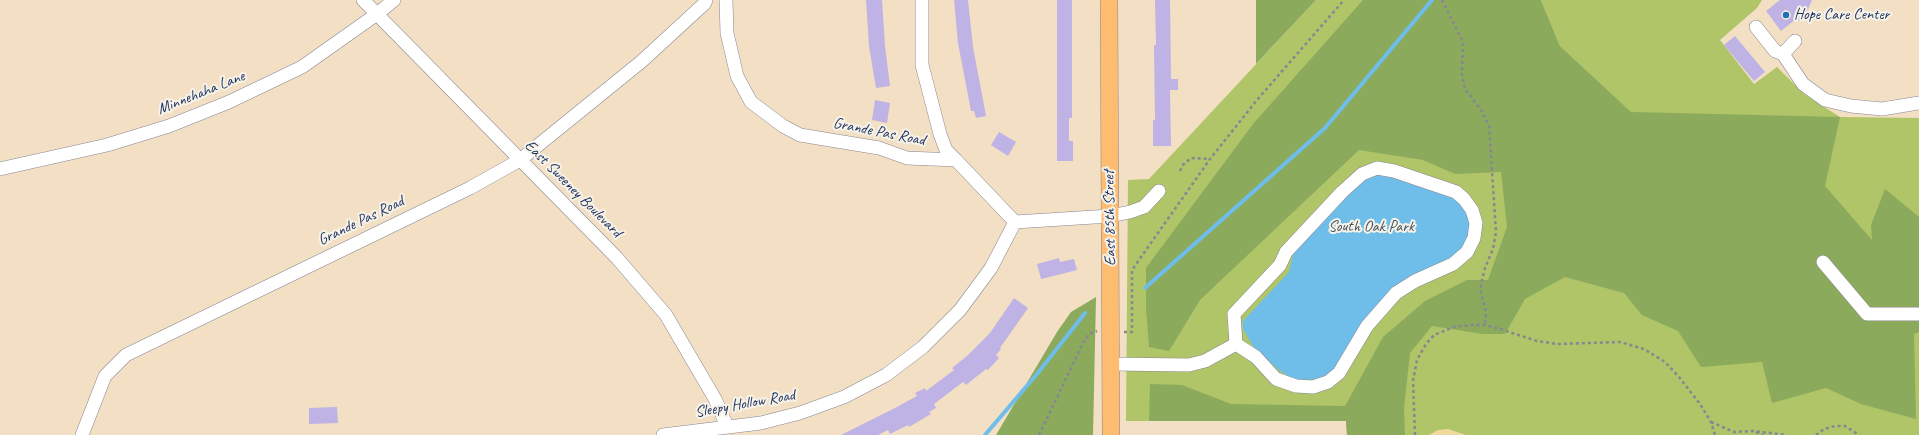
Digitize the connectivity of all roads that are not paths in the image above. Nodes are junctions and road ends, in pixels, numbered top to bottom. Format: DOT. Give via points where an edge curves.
graph roads {
  1 [pos="362,0"];
  2 [pos="394,0"];
  3 [pos="706,0"];
  4 [pos="726,0"];
  5 [pos="922,0"];
  6 [pos="1109,0"];
  7 [pos="377,14"];
  8 [pos="1756,27"];
  9 [pos="1795,40"];
  10 [pos="1783,54"];
  11 [pos="1919,103"];
  12 [pos="520,160"];
  13 [pos="956,160"];
  14 [pos="0,169"];
  15 [pos="1159,191"];
  16 [pos="1110,216"];
  17 [pos="1015,222"];
  18 [pos="1823,262"];
  19 [pos="1919,314"];
  20 [pos="1236,344"];
  21 [pos="1111,364"];
  22 [pos="727,426"];
  23 [pos="82,435"];
  24 [pos="663,435"];
  25 [pos="1111,435"];
  1 -- 7 [label="street, East Sweeney Boulevard"];
  2 -- 7 [label="street, Minnehaha Lane"];
  3 -- 12 [label="street, Grande Pas Road" via="642,61"];
  4 -- 13 [label="street, Grande Pas Road" via="727,33 737,76 751,102 783,126 800,135 879,148 907,158"];
  5 -- 13 [label="street" via="922,65 940,134 946,150"];
  6 -- 16 [label="main road, East 85th Street"];
  7 -- 12 [label="street, East Sweeney Boulevard"];
  7 -- 14 [label="street, Minnehaha Lane" via="302,66 229,102 169,126 107,145"];
  8 -- 10 [label="street" via="1775,51"];
  9 -- 10 [label="street"];
  10 -- 11 [label="street" via="1803,84 1825,100 1882,109"];
  12 -- 22 [label="street, East Sweeney Boulevard" via="617,258 666,315 715,399"];
  12 -- 23 [label="street, Grande Pas Road" via="470,188 126,355 105,376"];
  13 -- 17 [label="street"];
  15 -- 16 [label="street" via="1144,208"];
  16 -- 17 [label="street"];
  16 -- 21 [label="main road, East 85th Street"];
  17 -- 22 [label="street, Sleepy Hollow Road" via="991,268 960,310 923,347 886,375 844,397 800,413 761,422"];
  18 -- 19 [label="street" via="1867,314"];
  20 -- 20 [label="street" via="1234,314 1280,265 1286,252 1362,174 1377,168 1394,171 1456,192 1472,210 1476,223 1474,238 1467,252 1453,264 1421,278 1396,293 1367,326 1339,373 1328,382 1313,387 1296,386 1276,379 1256,357"];
  20 -- 21 [label="street" via="1205,361 1189,365"];
  21 -- 25 [label="main road, East 85th Street"];
  22 -- 24 [label="street, Sleepy Hollow Road"];
}
